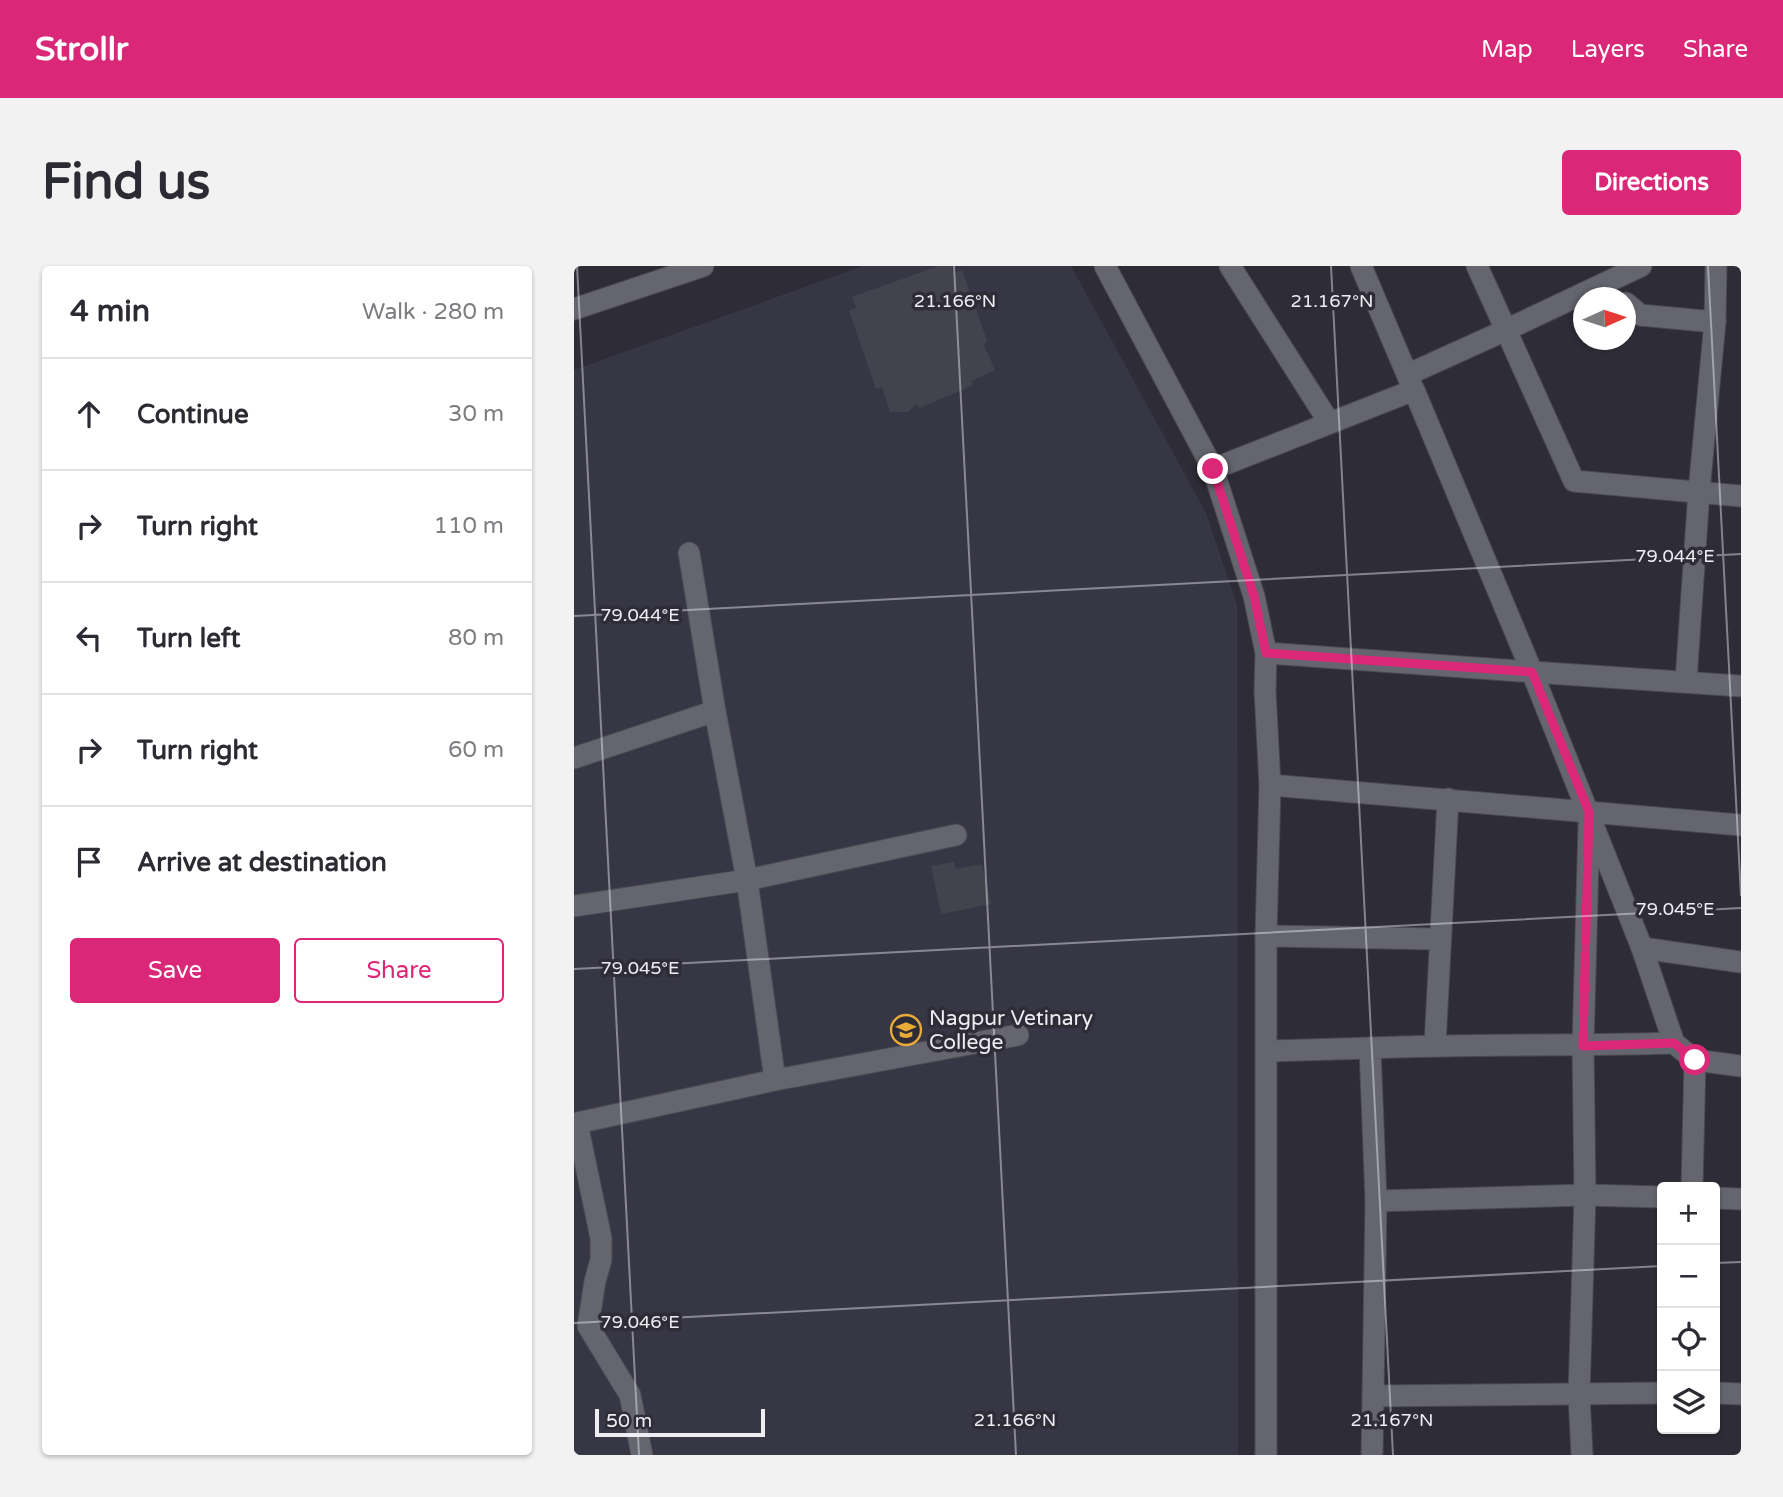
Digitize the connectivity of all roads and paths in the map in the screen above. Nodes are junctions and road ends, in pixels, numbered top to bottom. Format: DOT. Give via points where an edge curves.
graph roads {
  1 [pos="704,266"];
  2 [pos="1105,266"];
  3 [pos="1230,266"];
  4 [pos="1361,266"];
  5 [pos="1477,266"];
  6 [pos="1641,266"];
  7 [pos="1716,266"];
  8 [pos="1615,287"];
  9 [pos="1573,304"];
  10 [pos="574,309"];
  11 [pos="1636,312"];
  12 [pos="1716,322"];
  13 [pos="1506,330"];
  14 [pos="1411,382"];
  15 [pos="1329,422"];
  16 [pos="1213,469"];
  17 [pos="1699,491"];
  18 [pos="1741,496"];
  19 [pos="689,553"];
  20 [pos="1266,653"];
  21 [pos="1532,672"];
  22 [pos="1686,681"];
  23 [pos="1741,686"];
  24 [pos="715,712"];
  25 [pos="574,758"];
  26 [pos="1270,785"];
  27 [pos="1448,799"];
  28 [pos="1589,812"];
  29 [pos="1741,825"];
  30 [pos="956,835"];
  31 [pos="747,880"];
  32 [pos="574,906"];
  33 [pos="1266,936"];
  34 [pos="1439,939"];
  35 [pos="1642,948"];
  36 [pos="1741,962"];
  37 [pos="1018,1035"];
  38 [pos="1674,1043"];
  39 [pos="1435,1045"];
  40 [pos="1583,1046"];
  41 [pos="1370,1048"];
  42 [pos="1267,1051"];
  43 [pos="1695,1060"];
  44 [pos="1741,1066"];
  45 [pos="775,1080"];
  46 [pos="576,1117"];
  47 [pos="1692,1182"];
  48 [pos="1585,1195"];
  49 [pos="1657,1197"];
  50 [pos="1720,1198"];
  51 [pos="1741,1199"];
  52 [pos="1376,1200"];
  53 [pos="581,1327"];
  54 [pos="1657,1393"];
  55 [pos="1720,1393"];
  56 [pos="1741,1394"];
  57 [pos="1579,1395"];
  58 [pos="1373,1396"];
  59 [pos="1589,1454"];
  60 [pos="642,1455"];
  61 [pos="1266,1455"];
  62 [pos="1372,1455"];
  1 -- 10 [label="street"];
  2 -- 16 [label="street"];
  3 -- 15 [label="street"];
  4 -- 14 [label="street"];
  5 -- 13 [label="street"];
  6 -- 8 [label="street"];
  7 -- 12 [label="street"];
  9 -- 13 [label="street"];
  11 -- 12 [label="street"];
  12 -- 17 [label="street"];
  13 -- 14 [label="street"];
  13 -- 17 [label="street" via="1574,481"];
  14 -- 15 [label="street"];
  14 -- 21 [label="street"];
  15 -- 16 [label="street"];
  16 -- 20 [label="street" via="1254,596"];
  17 -- 18 [label="street"];
  17 -- 22 [label="street"];
  19 -- 24 [label="street"];
  20 -- 21 [label="street"];
  20 -- 26 [label="street"];
  21 -- 22 [label="street"];
  21 -- 28 [label="street"];
  22 -- 23 [label="street"];
  24 -- 25 [label="street"];
  24 -- 31 [label="street"];
  26 -- 27 [label="street"];
  26 -- 33 [label="street"];
  27 -- 28 [label="street"];
  27 -- 34 [label="street"];
  28 -- 29 [label="street"];
  28 -- 35 [label="street"];
  28 -- 40 [label="street"];
  30 -- 31 [label="street"];
  31 -- 32 [label="street"];
  31 -- 45 [label="street"];
  33 -- 34 [label="street"];
  33 -- 42 [label="street"];
  34 -- 39 [label="street"];
  35 -- 36 [label="street"];
  35 -- 38 [label="street"];
  37 -- 45 [label="street"];
  38 -- 40 [label="street"];
  38 -- 43 [label="street"];
  39 -- 40 [label="street"];
  39 -- 41 [label="street"];
  40 -- 48 [label="street"];
  41 -- 42 [label="street"];
  41 -- 52 [label="street"];
  42 -- 61 [label="street"];
  43 -- 44 [label="street"];
  43 -- 47 [label="street"];
  45 -- 46 [label="street"];
  46 -- 53 [label="street" via="601,1238 601,1260"];
  48 -- 49 [label="street"];
  48 -- 52 [label="street"];
  48 -- 57 [label="street"];
  50 -- 51 [label="street"];
  52 -- 58 [label="street"];
  53 -- 60 [label="street" via="630,1395"];
  54 -- 57 [label="street"];
  55 -- 56 [label="street"];
  57 -- 58 [label="street"];
  57 -- 59 [label="street"];
  58 -- 62 [label="street"];
}
